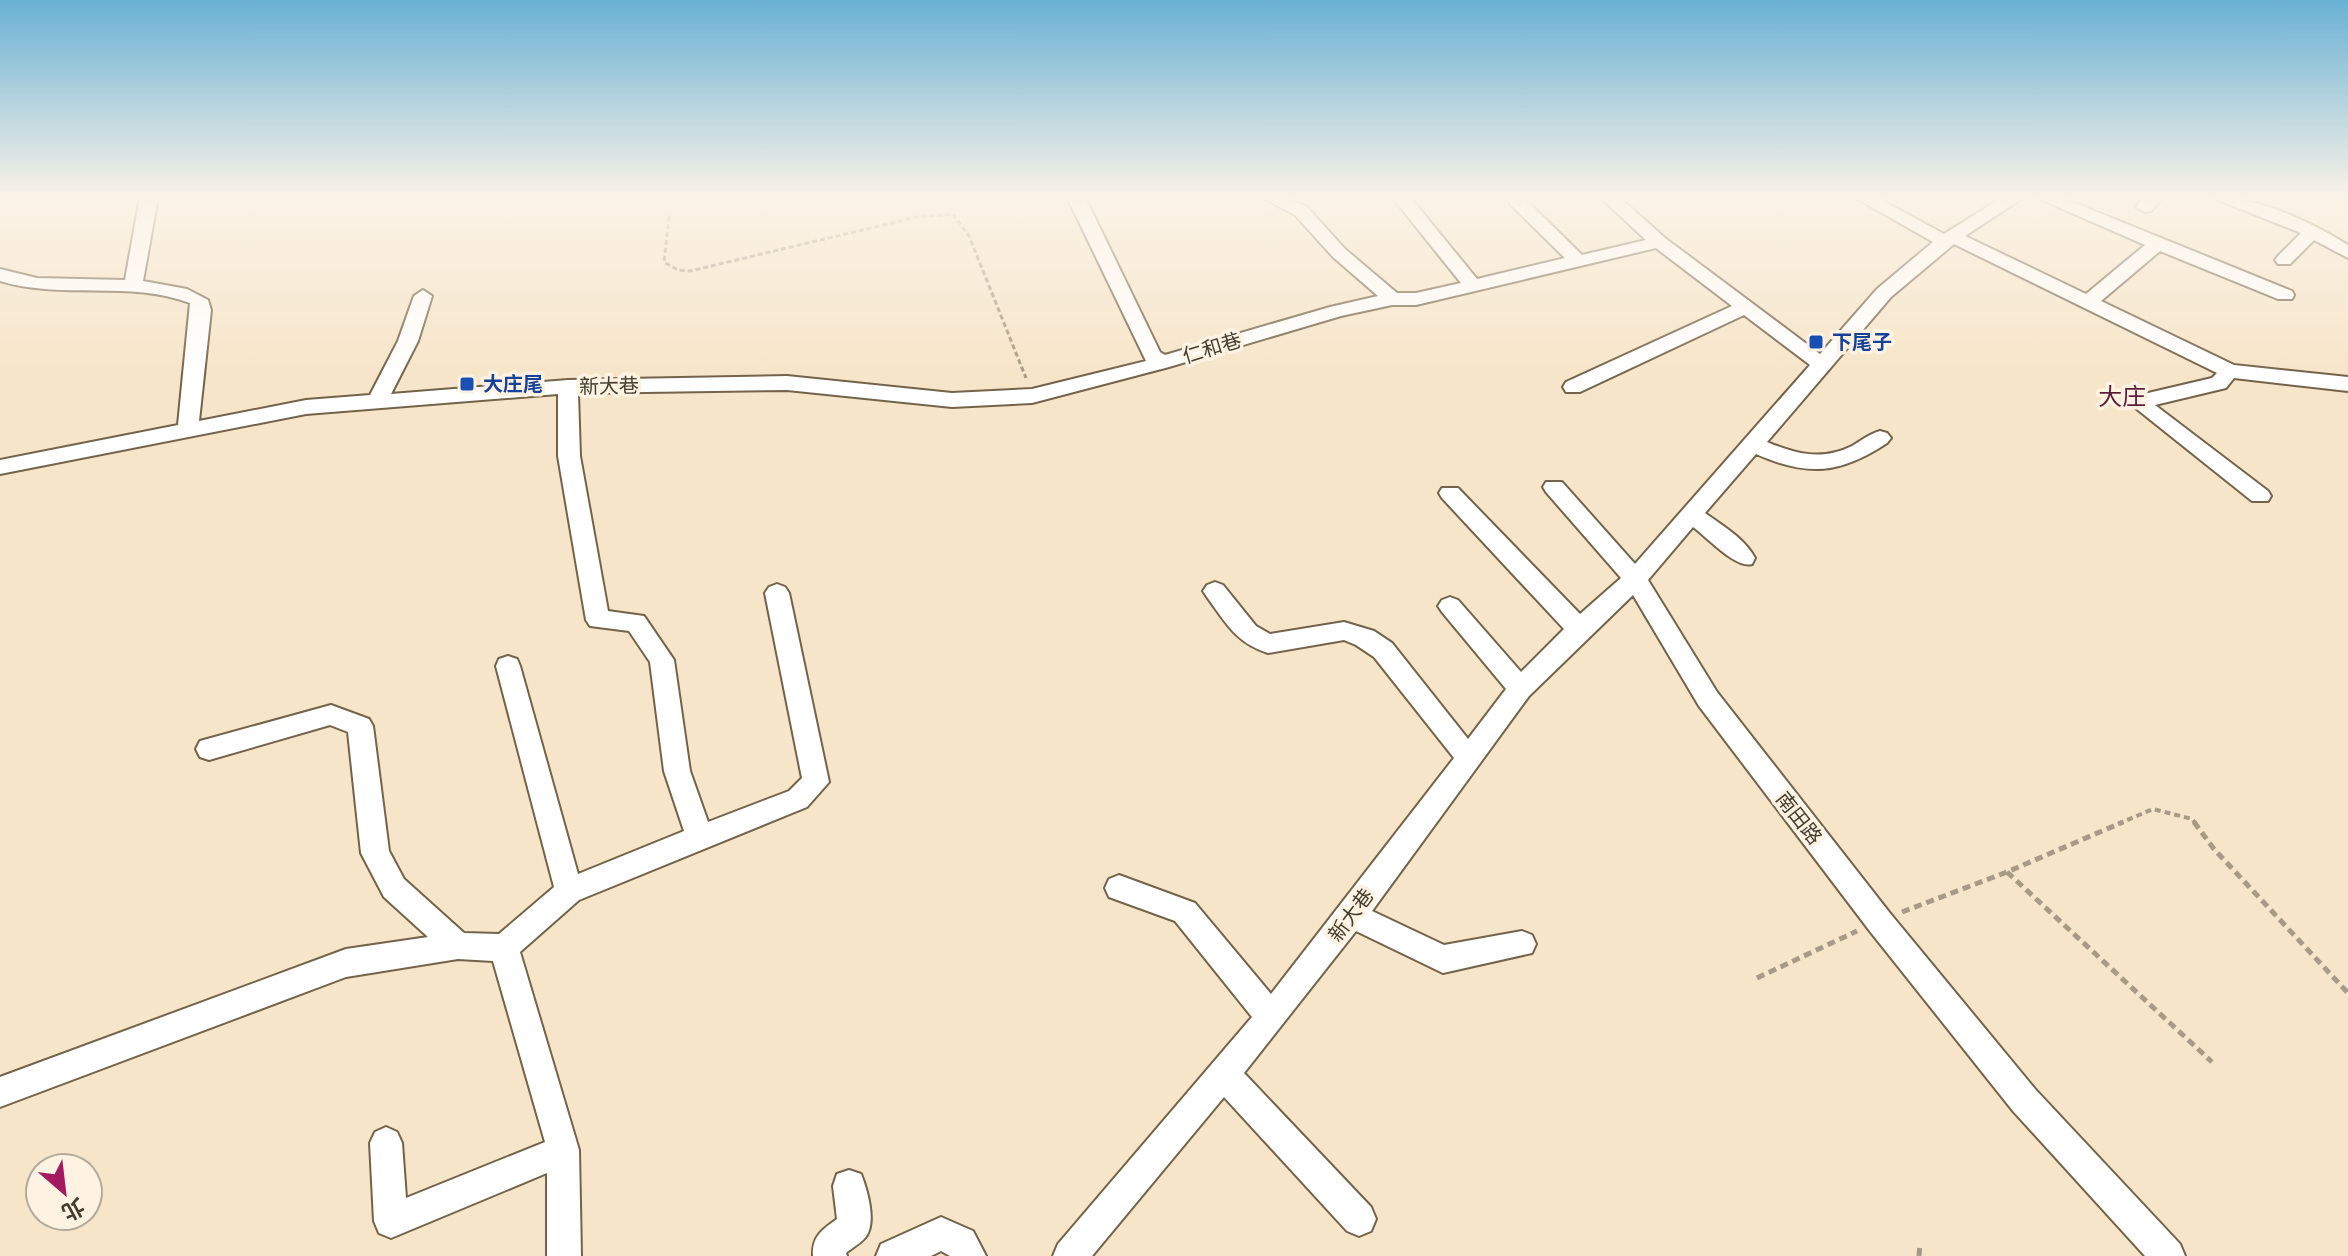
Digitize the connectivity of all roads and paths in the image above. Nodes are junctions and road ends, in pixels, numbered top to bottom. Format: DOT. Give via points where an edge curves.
graph roads {
  1 [pos="138,256"];
  2 [pos="665,256"];
  3 [pos="755,256"];
  4 [pos="977,256"];
  5 [pos="1104,256"];
  6 [pos="1342,256"];
  7 [pos="1448,256"];
  8 [pos="1573,256"];
  9 [pos="1597,256"];
  10 [pos="1677,256"];
  11 [pos="1929,256"];
  12 [pos="1986,256"];
  13 [pos="2144,256"];
  14 [pos="2187,256"];
  15 [pos="2288,256"];
  16 [pos="1577,260"];
  17 [pos="2284,260"];
  18 [pos="0,275"];
  19 [pos="1472,285"];
  20 [pos="133,286"];
  21 [pos="2285,295"];
  22 [pos="423,296"];
  23 [pos="1392,299"];
  24 [pos="2088,302"];
  25 [pos="1744,308"];
  26 [pos="1162,363"];
  27 [pos="1821,364"];
  28 [pos="2229,371"];
  29 [pos="2348,384"];
  30 [pos="568,387"];
  31 [pos="1573,387"];
  32 [pos="1032,396"];
  33 [pos="377,402"];
  34 [pos="188,431"];
  35 [pos="1880,438"];
  36 [pos="1753,444"];
  37 [pos="0,467"];
  38 [pos="1554,487"];
  39 [pos="1450,493"];
  40 [pos="2260,496"];
  41 [pos="1690,514"];
  42 [pos="1744,558"];
  43 [pos="1635,579"];
  44 [pos="1215,591"];
  45 [pos="777,593"];
  46 [pos="1450,606"];
  47 [pos="1579,629"];
  48 [pos="508,666"];
  49 [pos="1520,689"];
  50 [pos="209,749"];
  51 [pos="1467,756"];
  52 [pos="700,837"];
  53 [pos="2007,872"];
  54 [pos="1119,888"];
  55 [pos="569,891"];
  56 [pos="1352,915"];
  57 [pos="1879,921"];
  58 [pos="1522,944"];
  59 [pos="458,946"];
  60 [pos="504,948"];
  61 [pos="1757,978"];
  62 [pos="2348,993"];
  63 [pos="1271,1017"];
  64 [pos="2212,1062"];
  65 [pos="1222,1072"];
  66 [pos="0,1092"];
  67 [pos="386,1143"];
  68 [pos="563,1150"];
  69 [pos="849,1186"];
  70 [pos="1359,1219"];
  71 [pos="1920,1244"];
  72 [pos="564,1256"];
  73 [pos="830,1256"];
  74 [pos="893,1256"];
  75 [pos="969,1256"];
  76 [pos="1070,1256"];
  77 [pos="1919,1256"];
  78 [pos="2168,1256"];
  1 -- 20 [label="street"];
  2 -- 3 [label="path" via="664,262 690,271"];
  4 -- 32 [label="path"];
  5 -- 26 [label="street" via="1152,355"];
  6 -- 23 [label="street"];
  7 -- 19 [label="street"];
  8 -- 16 [label="street"];
  9 -- 16 [label="street, 仁和巷"];
  10 -- 25 [label="street"];
  11 -- 27 [label="street" via="1884,293"];
  12 -- 24 [label="street"];
  13 -- 24 [label="street"];
  14 -- 21 [label="street"];
  15 -- 17 [label="street"];
  16 -- 19 [label="street, 仁和巷"];
  18 -- 20 [label="street" via="33,284"];
  19 -- 23 [label="street, 仁和巷" via="1416,299"];
  20 -- 34 [label="street" via="199,300"];
  22 -- 33 [label="street" via="408,341"];
  23 -- 26 [label="street, 仁和巷"];
  24 -- 28 [label="street"];
  25 -- 27 [label="street"];
  25 -- 31 [label="street"];
  26 -- 32 [label="street, 仁和巷"];
  27 -- 36 [label="street"];
  28 -- 29 [label="street"];
  28 -- 40 [label="street" via="2219,383 2138,402"];
  30 -- 32 [label="street, 新大巷" via="787,383 952,400"];
  30 -- 33 [label="street, 新大巷"];
  30 -- 52 [label="street" via="569,456 598,620 636,622 662,660 677,771"];
  33 -- 34 [label="street, 新大巷" via="306,407"];
  34 -- 37 [label="street, 新大巷"];
  35 -- 36 [label="street" via="1855,455 1818,464 1791,462"];
  36 -- 41 [label="street"];
  38 -- 43 [label="street, 南田路"];
  39 -- 47 [label="street"];
  41 -- 42 [label="street"];
  41 -- 43 [label="street"];
  43 -- 47 [label="street, 新大巷"];
  43 -- 57 [label="street, 南田路" via="1708,699"];
  44 -- 51 [label="street" via="1247,633 1268,644 1344,631 1365,638 1383,650"];
  45 -- 52 [label="street" via="816,782 798,799"];
  46 -- 49 [label="street"];
  47 -- 49 [label="street, 新大巷"];
  48 -- 55 [label="street"];
  49 -- 51 [label="street, 新大巷"];
  50 -- 59 [label="street" via="331,715 360,726 375,853 394,888"];
  51 -- 56 [label="street, 新大巷"];
  52 -- 55 [label="street"];
  53 -- 57 [label="path"];
  53 -- 62 [label="path" via="2153,809 2192,819"];
  53 -- 64 [label="path"];
  54 -- 63 [label="street" via="1185,912"];
  55 -- 60 [label="street"];
  56 -- 58 [label="street" via="1443,959"];
  56 -- 63 [label="street, 新大巷"];
  57 -- 61 [label="path"];
  57 -- 78 [label="street, 南田路" via="2024,1100"];
  59 -- 60 [label="street"];
  59 -- 66 [label="street" via="346,963"];
  60 -- 68 [label="street"];
  63 -- 65 [label="street, 新大巷"];
  65 -- 70 [label="street"];
  65 -- 76 [label="street, 新大巷"];
  67 -- 68 [label="street" via="391,1221"];
  68 -- 72 [label="street"];
  69 -- 73 [label="street" via="854,1226 829,1245"];
  71 -- 77 [label="path"];
  74 -- 75 [label="street" via="941,1234 961,1243"];
}
